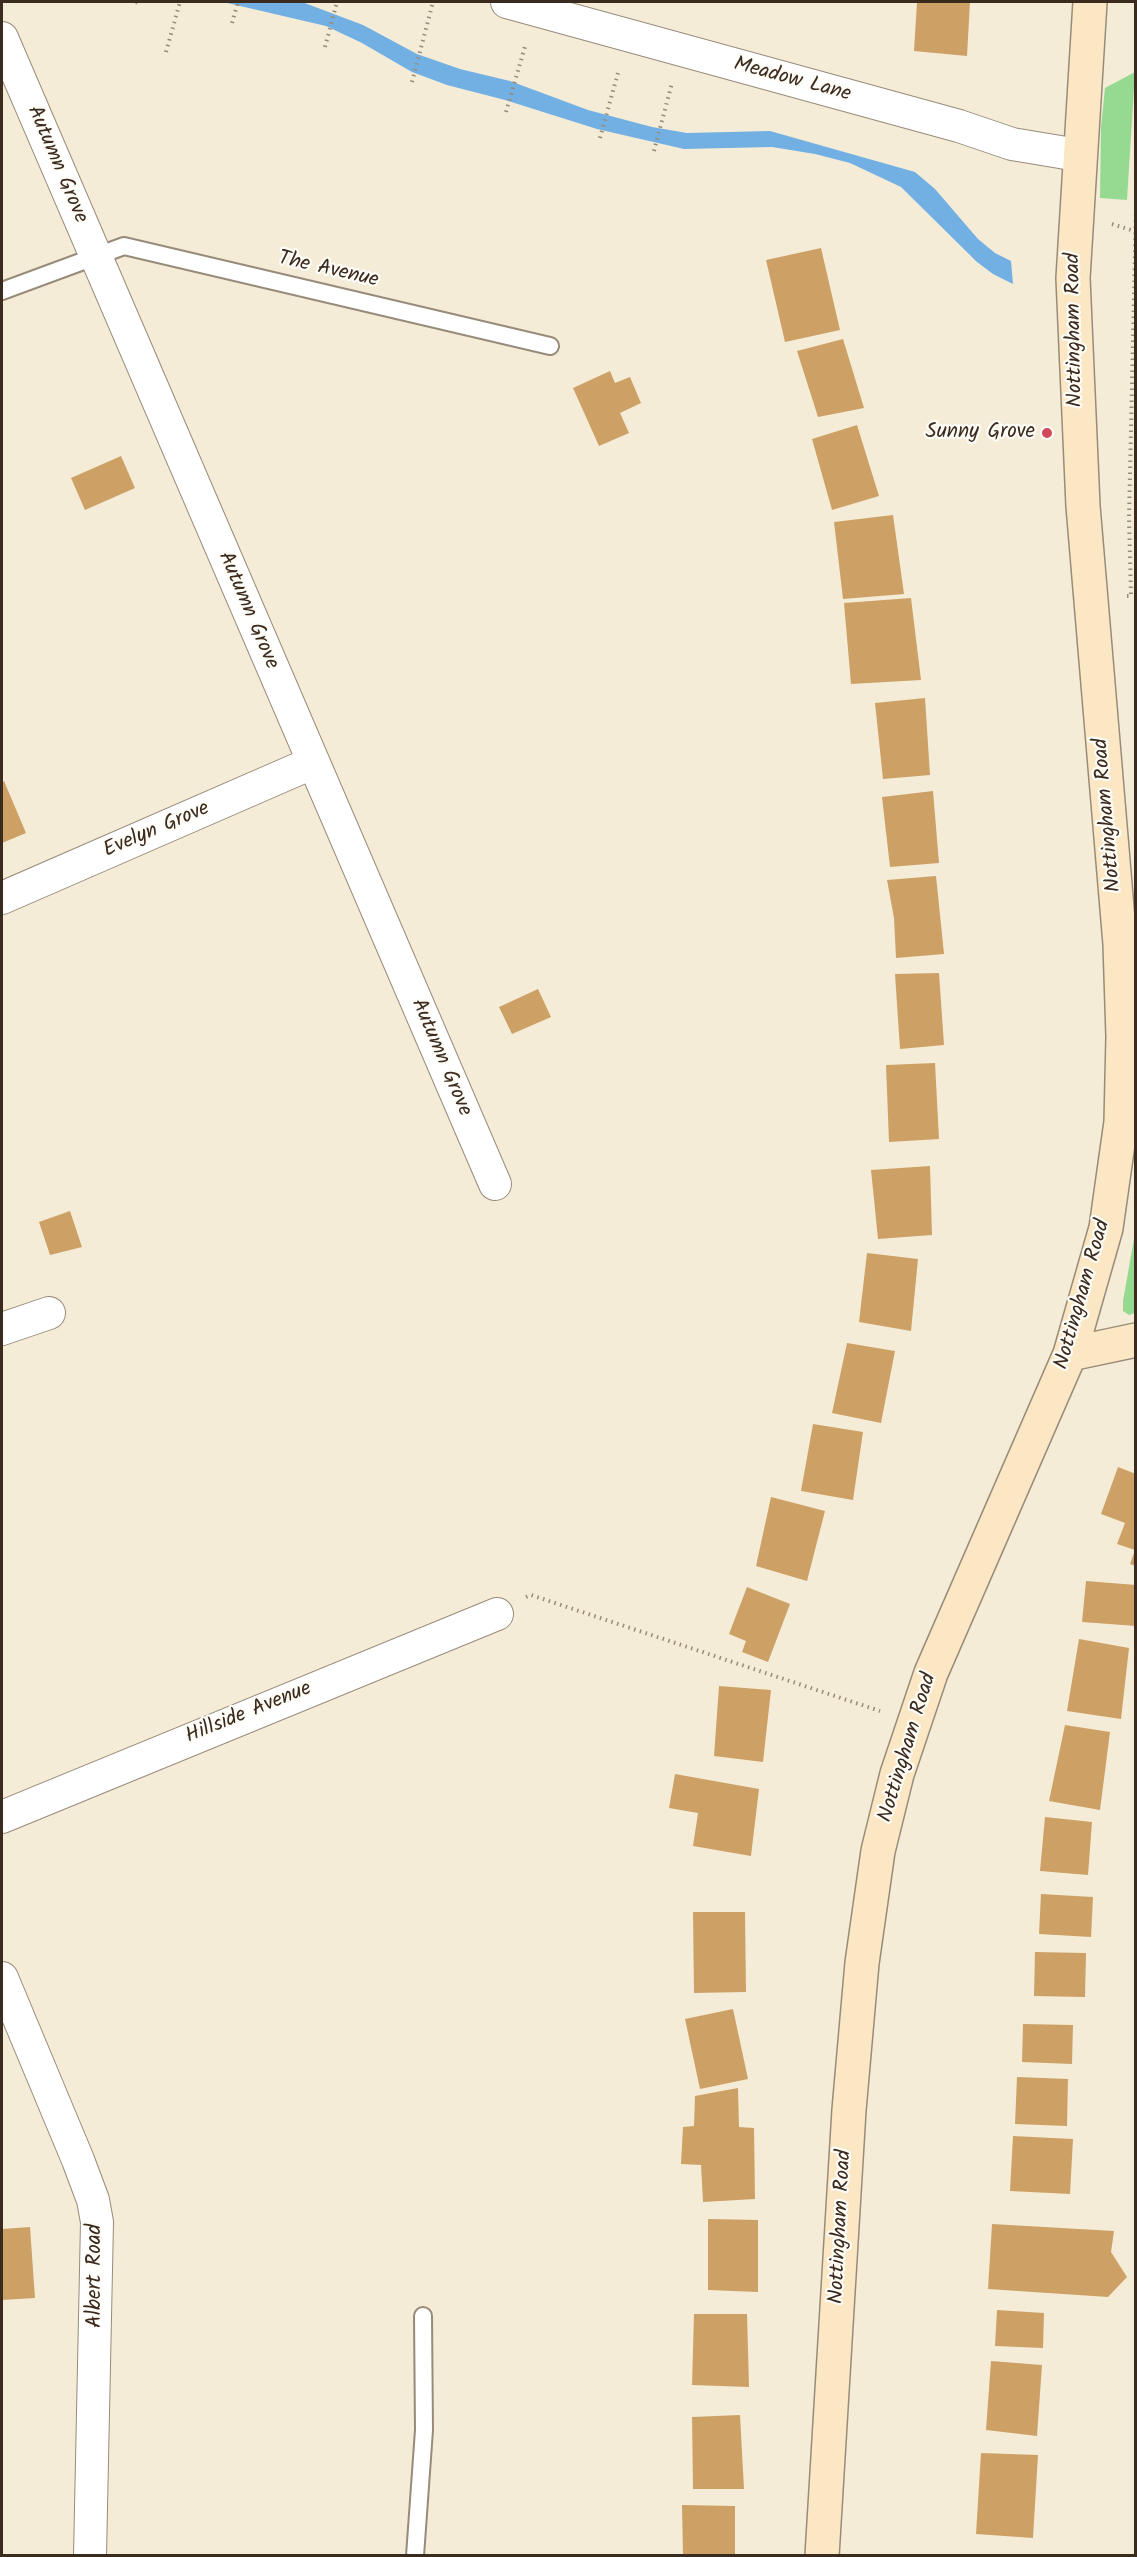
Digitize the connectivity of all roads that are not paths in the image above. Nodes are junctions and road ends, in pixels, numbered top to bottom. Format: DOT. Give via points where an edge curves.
graph roads {
  1 [pos="507,2"];
  2 [pos="1090,2"];
  3 [pos="2,38"];
  4 [pos="1078,155"];
  5 [pos="95,255"];
  6 [pos="2,291"];
  7 [pos="550,346"];
  8 [pos="312,764"];
  9 [pos="2,898"];
  10 [pos="1128,1128"];
  11 [pos="495,1184"];
  12 [pos="49,1313"];
  13 [pos="2,1329"];
  14 [pos="1136,1340"];
  15 [pos="1070,1354"];
  16 [pos="497,1614"];
  17 [pos="2,1817"];
  18 [pos="2,1978"];
  19 [pos="423,2316"];
  20 [pos="90,2556"];
  21 [pos="415,2556"];
  22 [pos="822,2556"];
  1 -- 4 [label="street, Meadow Lane" via="959,126 1011,144"];
  2 -- 4 [label="street, Nottingham Road"];
  3 -- 5 [label="street, Autumn Grove"];
  4 -- 10 [label="street, Nottingham Road" via="1073,278 1077,399 1120,944"];
  5 -- 6 [label="lane, The Avenue"];
  5 -- 7 [label="lane, The Avenue" via="124,246"];
  5 -- 8 [label="street, Autumn Grove"];
  8 -- 9 [label="street, Evelyn Grove"];
  8 -- 11 [label="street, Autumn Grove"];
  10 -- 15 [label="street, Nottingham Road" via="1106,1228"];
  12 -- 13 [label="street"];
  14 -- 15 [label="street"];
  15 -- 22 [label="street, Nottingham Road" via="948,1633 897,1774 878,1851 862,1963 849,2110"];
  16 -- 17 [label="street, Hillside Avenue"];
  18 -- 20 [label="street, Albert Road" via="78,2160 97,2222"];
  19 -- 21 [label="lane" via="424,2430"];
}
